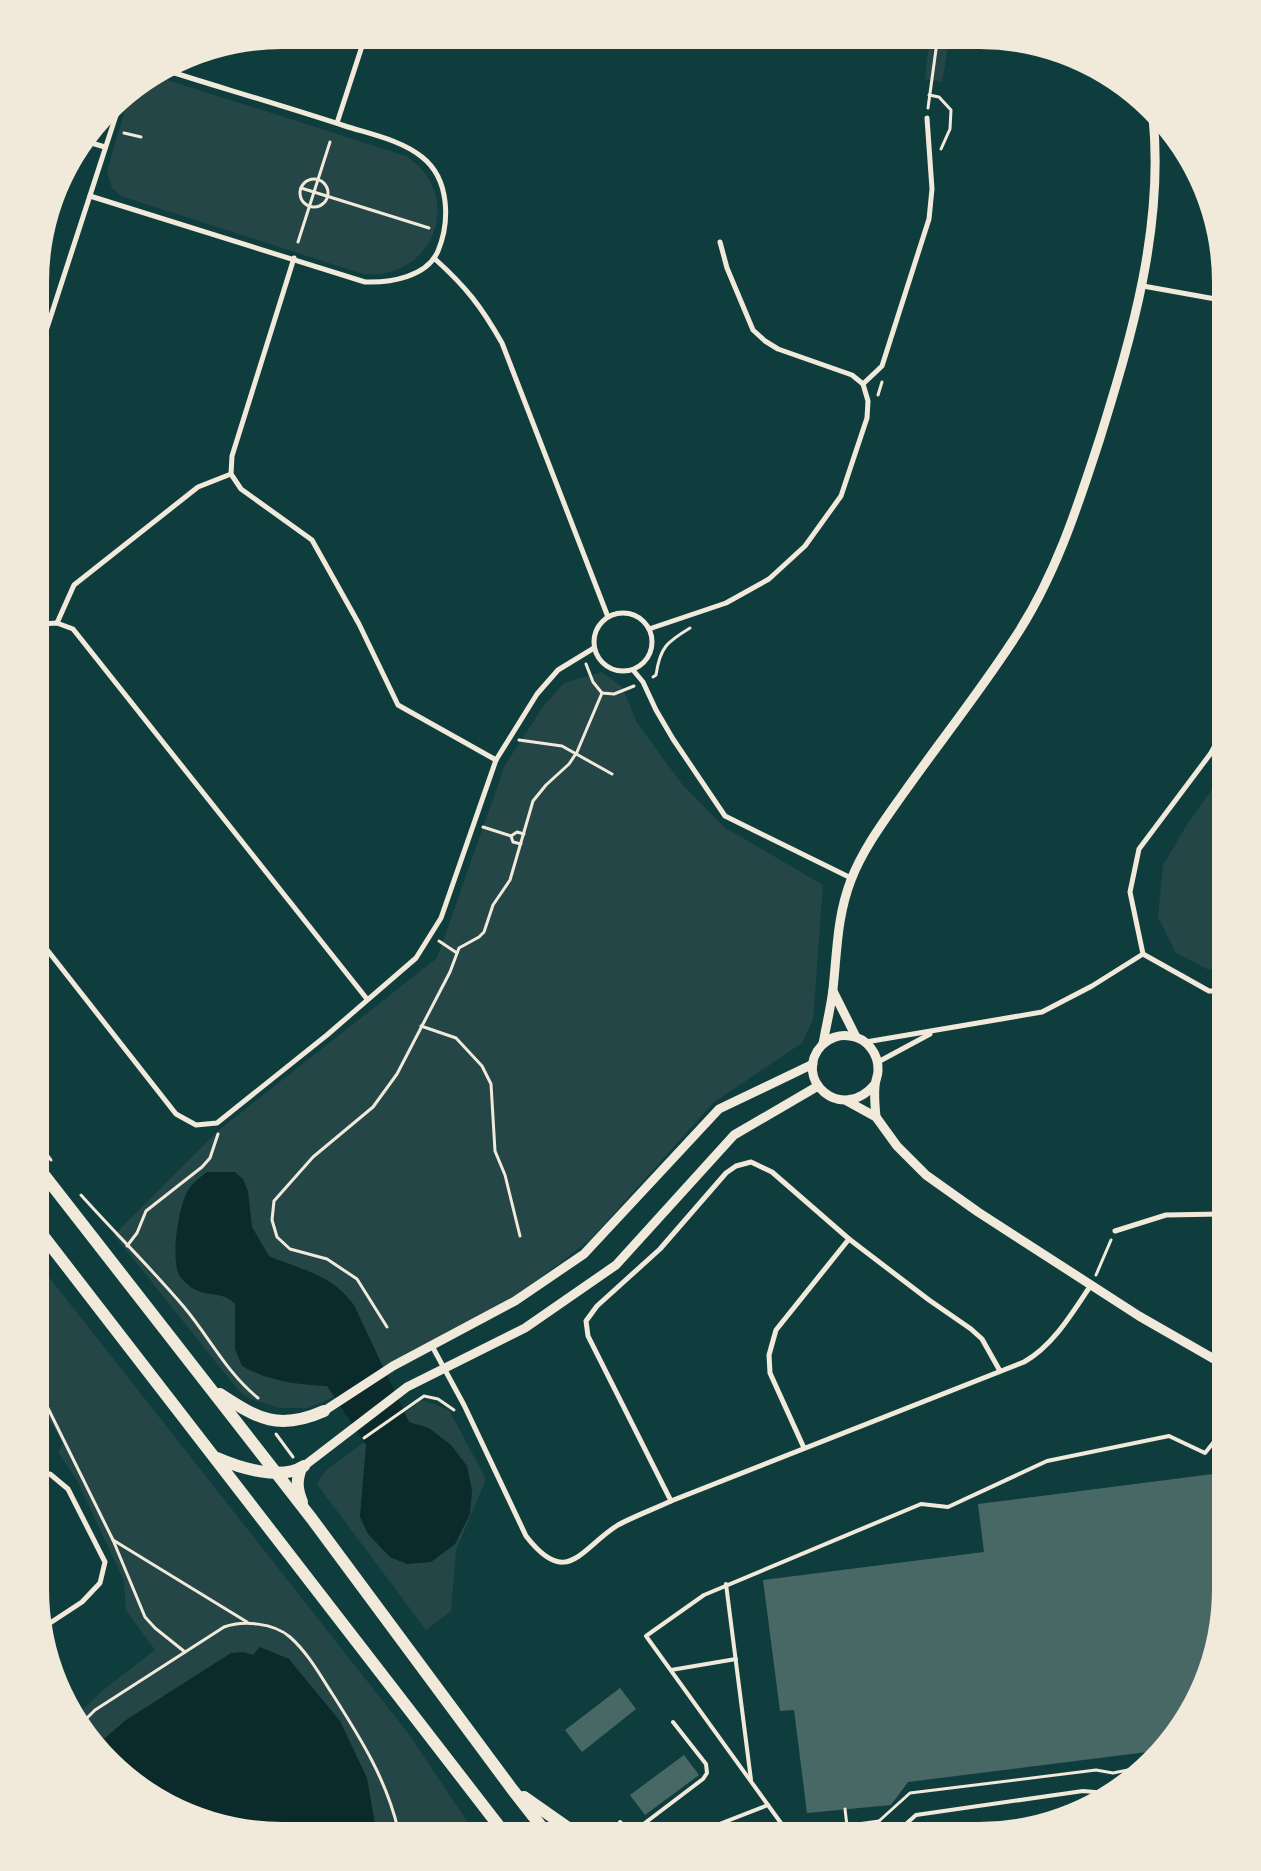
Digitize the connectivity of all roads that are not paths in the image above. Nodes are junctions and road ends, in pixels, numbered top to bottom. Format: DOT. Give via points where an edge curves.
graph roads {
  1 [pos="361,49"];
  2 [pos="177,74"];
  3 [pos="927,118"];
  4 [pos="114,120"];
  5 [pos="337,123"];
  6 [pos="1154,127"];
  7 [pos="94,144"];
  8 [pos="105,148"];
  9 [pos="90,196"];
  10 [pos="720,242"];
  11 [pos="294,258"];
  12 [pos="434,259"];
  13 [pos="1143,286"];
  14 [pos="1212,298"];
  15 [pos="49,323"];
  16 [pos="863,384"];
  17 [pos="231,474"];
  18 [pos="608,617"];
  19 [pos="56,623"];
  20 [pos="49,624"];
  21 [pos="649,629"];
  22 [pos="594,648"];
  23 [pos="633,670"];
  24 [pos="1211,752"];
  25 [pos="496,760"];
  26 [pos="851,878"];
  27 [pos="49,952"];
  28 [pos="1143,954"];
  29 [pos="832,991"];
  30 [pos="1212,991"];
  31 [pos="367,999"];
  32 [pos="935,1032"];
  33 [pos="856,1037"];
  34 [pos="866,1042"];
  35 [pos="823,1044"];
  36 [pos="878,1062"];
  37 [pos="813,1064"];
  38 [pos="875,1084"];
  39 [pos="818,1086"];
  40 [pos="847,1101"];
  41 [pos="876,1117"];
  42 [pos="49,1181"];
  43 [pos="1212,1214"];
  44 [pos="1115,1231"];
  45 [pos="849,1240"];
  46 [pos="49,1245"];
  47 [pos="1091,1285"];
  48 [pos="432,1346"];
  49 [pos="1212,1359"];
  50 [pos="444,1367"];
  51 [pos="1000,1371"];
  52 [pos="211,1389"];
  53 [pos="324,1411"];
  54 [pos="1212,1444"];
  55 [pos="804,1448"];
  56 [pos="215,1457"];
  57 [pos="300,1464"];
  58 [pos="276,1472"];
  59 [pos="49,1474"];
  60 [pos="671,1501"];
  61 [pos="304,1508"];
  62 [pos="726,1584"];
  63 [pos="51,1622"];
  64 [pos="736,1659"];
  65 [pos="671,1670"];
  66 [pos="673,1722"];
  67 [pos="751,1782"];
  68 [pos="512,1789"];
  69 [pos="1095,1792"];
  70 [pos="768,1806"];
  71 [pos="496,1822"];
  72 [pos="538,1822"];
  73 [pos="559,1822"];
  74 [pos="646,1822"];
  75 [pos="725,1822"];
  76 [pos="780,1822"];
  77 [pos="908,1822"];
  1 -- 5 [label="street"];
  2 -- 5 [label="street"];
  3 -- 16 [label="street" via="932,189 929,219 882,366"];
  4 -- 8 [label="street"];
  5 -- 12 [label="street" via="404,146 423,157 432,168 440,180 446,208 442,241"];
  6 -- 13 [label="street" via="1152,211"];
  7 -- 8 [label="street"];
  8 -- 9 [label="street"];
  9 -- 11 [label="street"];
  9 -- 15 [label="street"];
  10 -- 16 [label="street" via="727,268 753,330 778,349 838,368"];
  11 -- 12 [label="street" via="365,282 381,282 414,274"];
  11 -- 17 [label="street" via="232,456"];
  12 -- 18 [label="street" via="468,291 502,343"];
  13 -- 14 [label="street"];
  13 -- 26 [label="street" via="1119,377 1076,512 1044,586 1014,640 868,845"];
  16 -- 21 [label="street" via="868,400 867,418 841,496 805,546 769,579 726,603"];
  17 -- 19 [label="street" via="198,487 74,585"];
  17 -- 25 [label="street" via="241,489 312,540 359,624 398,705"];
  18 -- 21 [label="street" via="626,613 644,621"];
  18 -- 22 [label="street" via="596,630"];
  19 -- 20 [label="street"];
  19 -- 31 [label="street" via="72,629"];
  21 -- 23 [label="street" via="652,638 649,658"];
  22 -- 23 [label="street" via="604,665 613,670"];
  22 -- 25 [label="street" via="558,670 537,694"];
  23 -- 26 [label="street" via="725,816"];
  24 -- 28 [label="street" via="1139,850 1130,892"];
  25 -- 31 [label="street" via="441,918 416,958"];
  26 -- 29 [label="street" via="837,932"];
  27 -- 31 [label="street" via="176,1114 196,1125 217,1123 328,1035"];
  28 -- 30 [label="street"];
  28 -- 32 [label="street" via="1042,1012"];
  29 -- 33 [label="street"];
  29 -- 35 [label="street"];
  32 -- 34 [label="street"];
  32 -- 36 [label="street"];
  33 -- 34 [label="street"];
  33 -- 35 [label="street" via="834,1037"];
  34 -- 36 [label="street"];
  35 -- 37 [label="street"];
  36 -- 38 [label="street"];
  37 -- 39 [label="street" via="813,1076"];
  37 -- 48 [label="street" via="719,1109 584,1254 515,1301"];
  38 -- 40 [label="street" via="863,1096"];
  38 -- 41 [label="street"];
  39 -- 40 [label="street" via="836,1100"];
  39 -- 50 [label="street" via="734,1135 616,1265 525,1328"];
  40 -- 41 [label="street"];
  41 -- 47 [label="street" via="897,1146 926,1175"];
  42 -- 52 [label="main road"];
  43 -- 44 [label="street" via="1166,1215"];
  45 -- 51 [label="street" via="971,1329 982,1339"];
  45 -- 55 [label="street" via="776,1330 771,1342 770,1373"];
  45 -- 60 [label="street" via="772,1172 760,1165 744,1163 726,1174 660,1249 590,1314 586,1321 588,1336"];
  46 -- 56 [label="main road"];
  47 -- 49 [label="street"];
  47 -- 51 [label="street" via="1038,1354"];
  48 -- 50 [label="street"];
  48 -- 53 [label="street" via="393,1366"];
  50 -- 57 [label="street" via="407,1387"];
  50 -- 60 [label="street" via="526,1536 548,1559 558,1562 581,1556 620,1525"];
  51 -- 55 [label="street"];
  52 -- 53 [label="main road" via="250,1414 280,1423 303,1420"];
  52 -- 58 [label="main road"];
  54 -- 62 [label="lane" via="1205,1453 1169,1436 1048,1461 948,1507 921,1504"];
  55 -- 60 [label="street"];
  56 -- 58 [label="main road" via="259,1472"];
  56 -- 71 [label="main road"];
  57 -- 58 [label="main road"];
  57 -- 61 [label="main road" via="298,1493"];
  58 -- 61 [label="main road"];
  59 -- 63 [label="street" via="68,1489 105,1562 100,1583 82,1602"];
  61 -- 68 [label="main road"];
  62 -- 64 [label="lane"];
  62 -- 65 [label="lane" via="704,1595 646,1636"];
  64 -- 65 [label="lane"];
  64 -- 67 [label="lane"];
  65 -- 67 [label="lane"];
  66 -- 74 [label="lane" via="706,1764 707,1772 703,1779"];
  67 -- 70 [label="lane"];
  68 -- 72 [label="main road"];
  68 -- 73 [label="main road"];
  69 -- 77 [label="lane" via="916,1815"];
  70 -- 75 [label="lane"];
  70 -- 76 [label="lane"];
}
